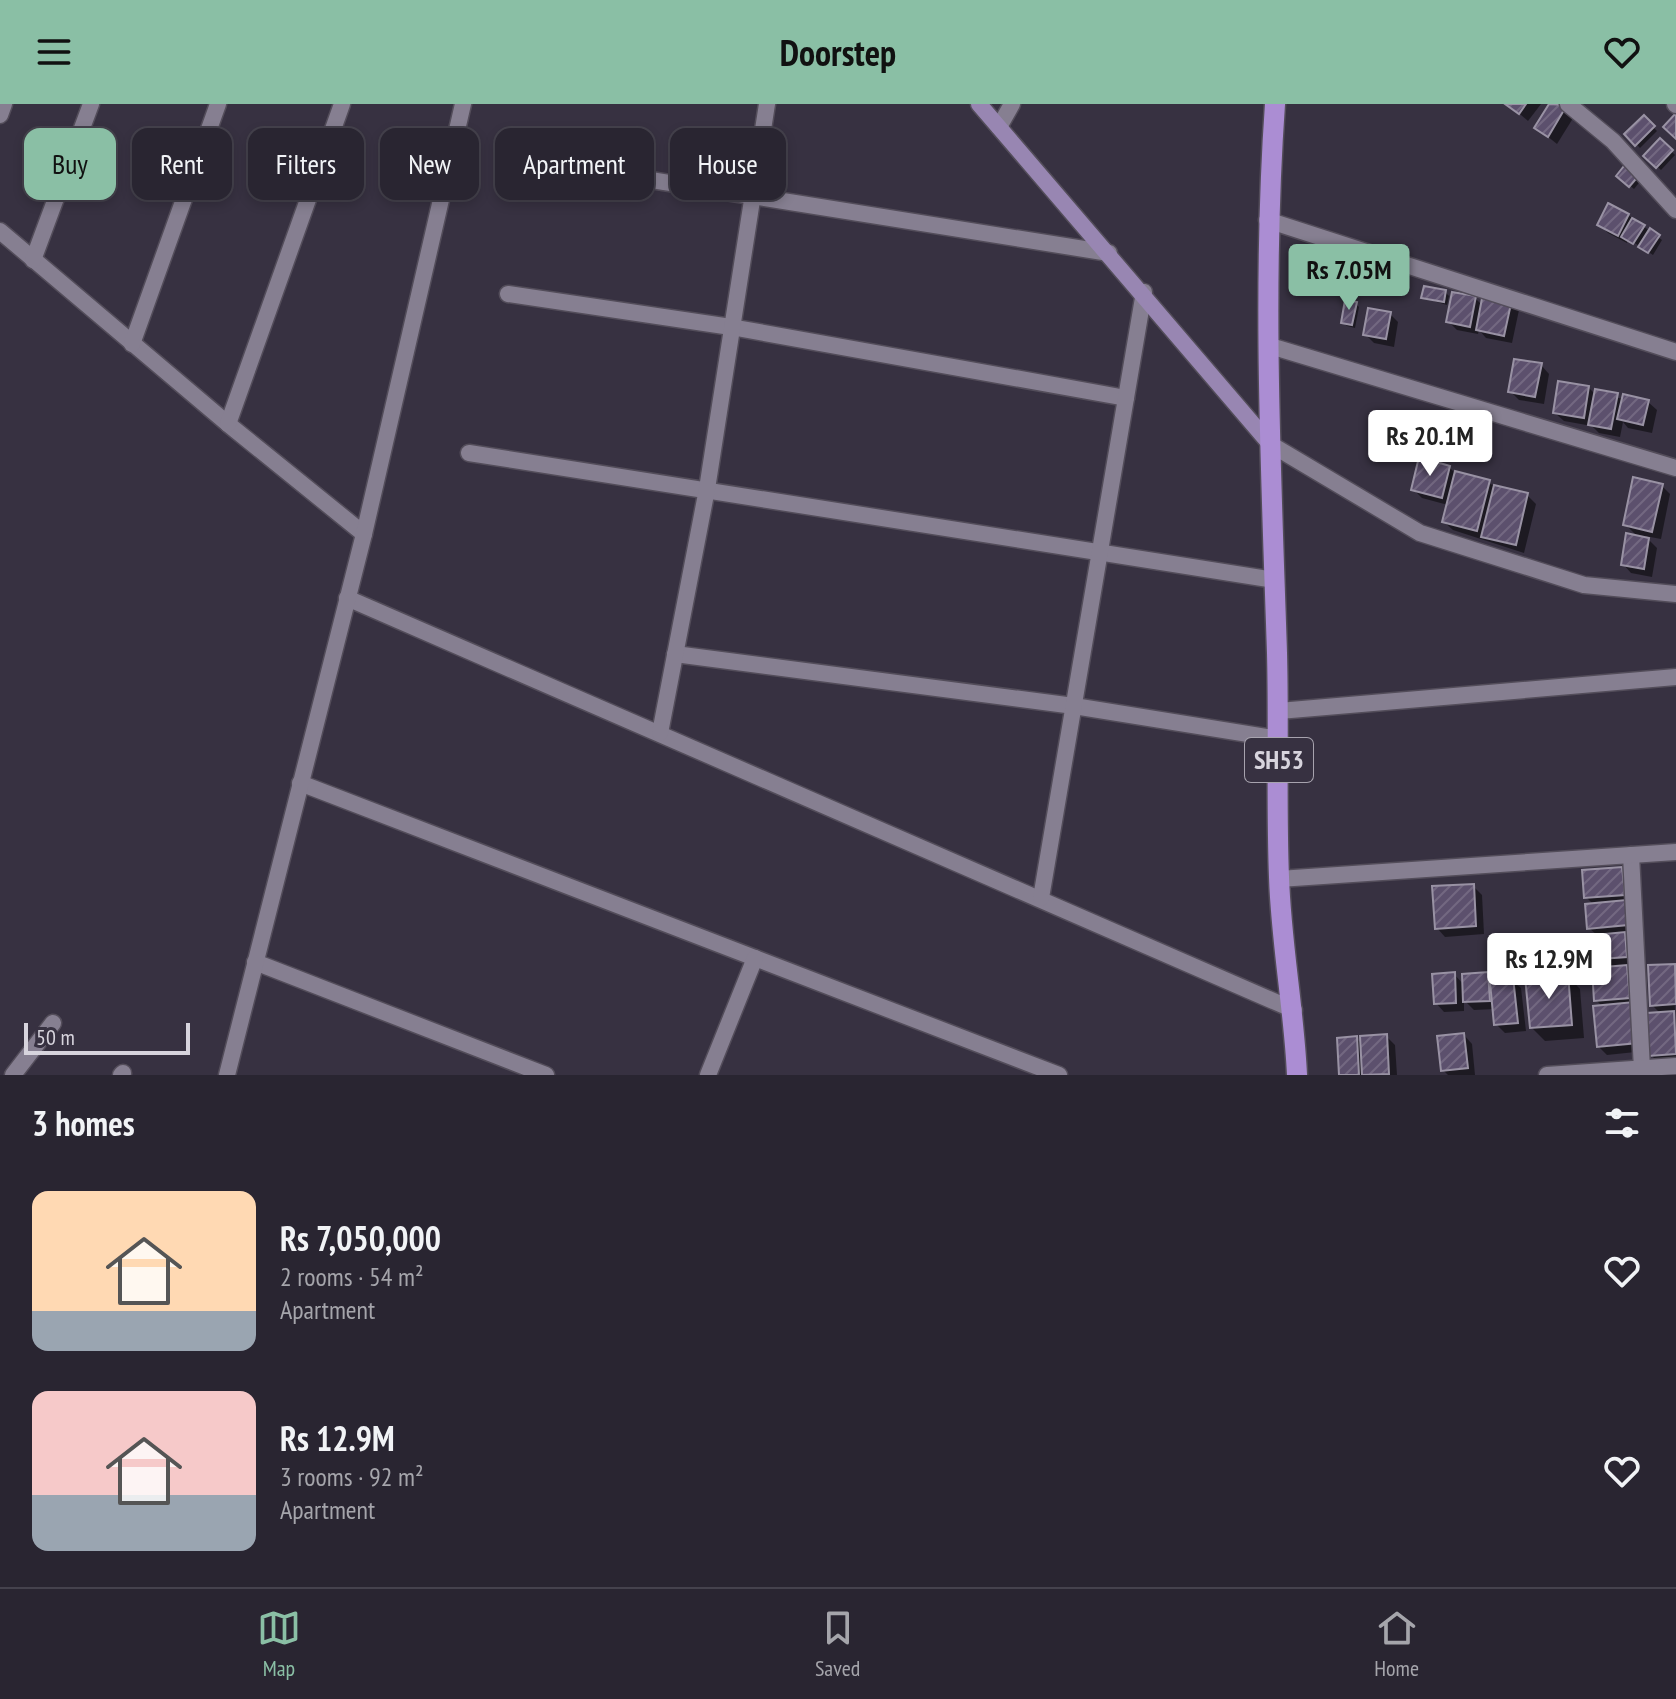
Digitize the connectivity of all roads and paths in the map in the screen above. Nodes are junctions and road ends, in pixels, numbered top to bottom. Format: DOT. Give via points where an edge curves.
graph roads {
  1 [pos="4,104"];
  2 [pos="91,104"];
  3 [pos="218,104"];
  4 [pos="342,104"];
  5 [pos="463,104"];
  6 [pos="767,104"];
  7 [pos="979,104"];
  8 [pos="1012,104"];
  9 [pos="1275,104"];
  10 [pos="1568,104"];
  11 [pos="0,115"];
  12 [pos="999,127"];
  13 [pos="763,128"];
  14 [pos="752,200"];
  15 [pos="765,200"];
  16 [pos="1676,210"];
  17 [pos="1267,220"];
  18 [pos="0,231"];
  19 [pos="1109,253"];
  20 [pos="33,260"];
  21 [pos="1144,292"];
  22 [pos="508,294"];
  23 [pos="731,327"];
  24 [pos="132,344"];
  25 [pos="1267,345"];
  26 [pos="1676,352"];
  27 [pos="1126,398"];
  28 [pos="228,424"];
  29 [pos="1270,444"];
  30 [pos="469,453"];
  31 [pos="1676,468"];
  32 [pos="707,489"];
  33 [pos="364,534"];
  34 [pos="1100,552"];
  35 [pos="1275,580"];
  36 [pos="1676,594"];
  37 [pos="347,598"];
  38 [pos="675,654"];
  39 [pos="1676,677"];
  40 [pos="1074,706"];
  41 [pos="1279,711"];
  42 [pos="660,733"];
  43 [pos="1279,739"];
  44 [pos="300,783"];
  45 [pos="1676,852"];
  46 [pos="1631,855"];
  47 [pos="1279,879"];
  48 [pos="1041,898"];
  49 [pos="755,958"];
  50 [pos="255,962"];
  51 [pos="1294,1010"];
  52 [pos="53,1023"];
  53 [pos="1676,1066"];
  54 [pos="1642,1069"];
  55 [pos="1566,1074"];
  56 [pos="13,1075"];
  57 [pos="227,1075"];
  58 [pos="546,1075"];
  59 [pos="708,1075"];
  60 [pos="1059,1075"];
  61 [pos="1297,1075"];
  62 [pos="1547,1075"];
  63 [pos="1676,1075"];
  1 -- 11 [label="street"];
  2 -- 20 [label="street"];
  3 -- 24 [label="street"];
  4 -- 28 [label="street"];
  5 -- 33 [label="street"];
  6 -- 13 [label="street"];
  7 -- 12 [label="street"];
  8 -- 12 [label="street"];
  9 -- 17 [label="main road, SH53"];
  10 -- 16 [label="street" via="1613,141"];
  12 -- 19 [label="street"];
  14 -- 23 [label="street"];
  15 -- 19 [label="street"];
  17 -- 25 [label="main road, SH53"];
  17 -- 26 [label="street"];
  18 -- 20 [label="street"];
  19 -- 21 [label="street"];
  20 -- 24 [label="street"];
  21 -- 27 [label="street"];
  21 -- 29 [label="street"];
  22 -- 23 [label="street"];
  23 -- 27 [label="street"];
  23 -- 32 [label="street"];
  24 -- 28 [label="street"];
  25 -- 29 [label="main road, SH53"];
  25 -- 31 [label="street"];
  27 -- 34 [label="street"];
  28 -- 33 [label="street"];
  29 -- 35 [label="main road, SH53"];
  29 -- 36 [label="street" via="1420,533 1584,585"];
  30 -- 32 [label="street"];
  32 -- 34 [label="street"];
  32 -- 38 [label="street"];
  33 -- 37 [label="street"];
  34 -- 35 [label="street"];
  34 -- 40 [label="street"];
  35 -- 41 [label="main road, SH53"];
  37 -- 42 [label="street"];
  37 -- 44 [label="street"];
  38 -- 40 [label="street"];
  38 -- 42 [label="street"];
  39 -- 41 [label="street"];
  40 -- 43 [label="street"];
  40 -- 48 [label="street"];
  41 -- 43 [label="main road, SH53"];
  42 -- 48 [label="street"];
  43 -- 47 [label="main road, SH53"];
  44 -- 49 [label="street"];
  44 -- 50 [label="street"];
  45 -- 46 [label="street"];
  46 -- 47 [label="street"];
  46 -- 54 [label="street"];
  47 -- 51 [label="main road, SH53"];
  48 -- 51 [label="street"];
  49 -- 59 [label="street"];
  49 -- 60 [label="street"];
  50 -- 57 [label="street"];
  50 -- 58 [label="street"];
  51 -- 61 [label="main road, SH53"];
  52 -- 56 [label="street"];
  53 -- 54 [label="street"];
  53 -- 63 [label="street"];
  54 -- 55 [label="street"];
  55 -- 62 [label="street"];
}
